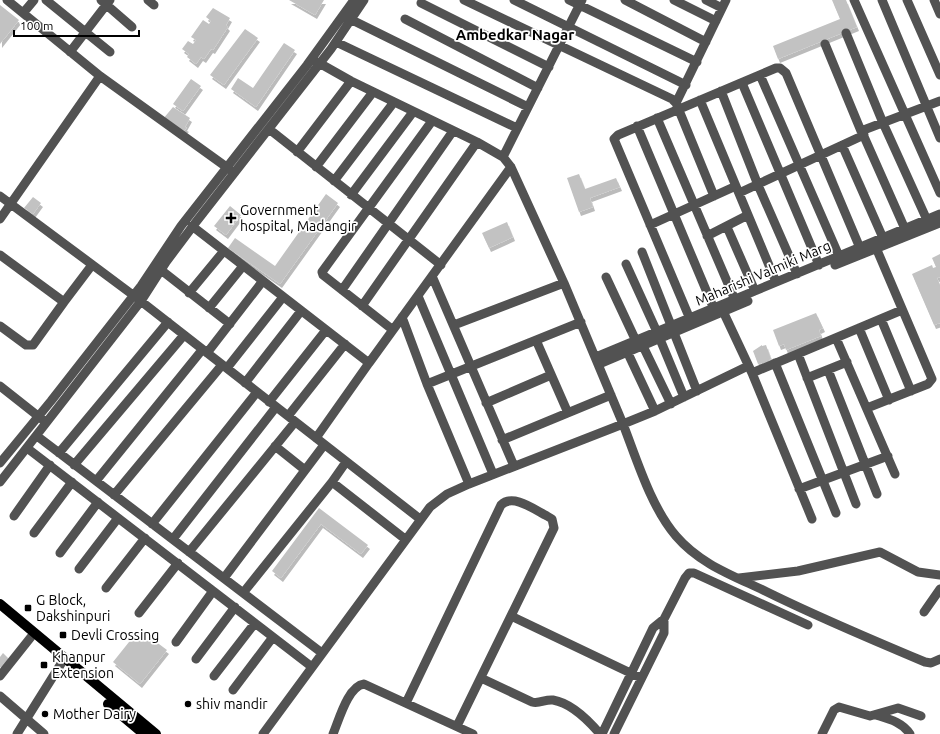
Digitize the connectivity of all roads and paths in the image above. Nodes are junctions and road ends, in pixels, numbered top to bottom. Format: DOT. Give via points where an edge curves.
graph roads {
  1 [pos="7,0"];
  2 [pos="34,0"];
  3 [pos="46,0"];
  4 [pos="354,0"];
  5 [pos="364,0"];
  6 [pos="464,0"];
  7 [pos="514,0"];
  8 [pos="569,0"];
  9 [pos="625,0"];
  10 [pos="674,0"];
  11 [pos="706,0"];
  12 [pos="854,0"];
  13 [pos="882,0"];
  14 [pos="907,0"];
  15 [pos="934,0"];
  16 [pos="106,1"];
  17 [pos="421,3"];
  18 [pos="581,3"];
  19 [pos="724,4"];
  20 [pos="24,12"];
  21 [pos="940,14"];
  22 [pos="405,19"];
  23 [pos="352,20"];
  24 [pos="716,21"];
  25 [pos="132,27"];
  26 [pos="569,27"];
  27 [pos="86,32"];
  28 [pos="846,33"];
  29 [pos="336,42"];
  30 [pos="706,42"];
  31 [pos="825,44"];
  32 [pos="559,45"];
  33 [pos="70,52"];
  34 [pos="110,52"];
  35 [pos="316,61"];
  36 [pos="697,62"];
  37 [pos="548,66"];
  38 [pos="760,75"];
  39 [pos="940,75"];
  40 [pos="100,76"];
  41 [pos="351,81"];
  42 [pos="742,83"];
  43 [pos="686,85"];
  44 [pos="538,88"];
  45 [pos="721,91"];
  46 [pos="373,92"];
  47 [pos="700,100"];
  48 [pos="940,101"];
  49 [pos="394,102"];
  50 [pos="677,106"];
  51 [pos="528,107"];
  52 [pos="927,107"];
  53 [pos="413,112"];
  54 [pos="904,115"];
  55 [pos="657,118"];
  56 [pos="432,120"];
  57 [pos="883,123"];
  58 [pos="637,126"];
  59 [pos="518,128"];
  60 [pos="268,129"];
  61 [pos="453,131"];
  62 [pos="862,133"];
  63 [pos="940,138"];
  64 [pos="477,142"];
  65 [pos="842,145"];
  66 [pos="297,152"];
  67 [pos="820,155"];
  68 [pos="503,157"];
  69 [pos="799,165"];
  70 [pos="316,167"];
  71 [pos="511,167"];
  72 [pos="231,170"];
  73 [pos="780,174"];
  74 [pos="334,181"];
  75 [pos="758,184"];
  76 [pos="738,190"];
  77 [pos="940,193"];
  78 [pos="351,195"];
  79 [pos="0,196"];
  80 [pos="714,196"];
  81 [pos="10,204"];
  82 [pos="694,205"];
  83 [pos="369,209"];
  84 [pos="940,214"];
  85 [pos="674,215"];
  86 [pos="748,215"];
  87 [pos="0,219"];
  88 [pos="927,220"];
  89 [pos="940,223"];
  90 [pos="389,224"];
  91 [pos="650,225"];
  92 [pos="192,226"];
  93 [pos="727,227"];
  94 [pos="905,229"];
  95 [pos="707,236"];
  96 [pos="883,238"];
  97 [pos="408,239"];
  98 [pos="875,245"];
  99 [pos="860,248"];
  100 [pos="223,252"];
  101 [pos="642,252"];
  102 [pos="0,255"];
  103 [pos="839,256"];
  104 [pos="626,264"];
  105 [pos="92,265"];
  106 [pos="441,265"];
  107 [pos="819,265"];
  108 [pos="243,266"];
  109 [pos="161,270"];
  110 [pos="797,274"];
  111 [pos="432,276"];
  112 [pos="606,277"];
  113 [pos="262,282"];
  114 [pos="776,282"];
  115 [pos="564,283"];
  116 [pos="342,290"];
  117 [pos="755,291"];
  118 [pos="190,293"];
  119 [pos="133,295"];
  120 [pos="418,296"];
  121 [pos="283,297"];
  122 [pos="735,300"];
  123 [pos="141,301"];
  124 [pos="64,302"];
  125 [pos="362,306"];
  126 [pos="209,308"];
  127 [pos="719,309"];
  128 [pos="902,310"];
  129 [pos="301,311"];
  130 [pos="402,317"];
  131 [pos="690,319"];
  132 [pos="881,319"];
  133 [pos="168,322"];
  134 [pos="581,322"];
  135 [pos="230,324"];
  136 [pos="0,326"];
  137 [pos="454,326"];
  138 [pos="859,328"];
  139 [pos="673,329"];
  140 [pos="326,330"];
  141 [pos="393,330"];
  142 [pos="184,335"];
  143 [pos="659,335"];
  144 [pos="836,338"];
  145 [pos="536,340"];
  146 [pos="640,342"];
  147 [pos="345,344"];
  148 [pos="626,349"];
  149 [pos="205,351"];
  150 [pos="798,354"];
  151 [pos="598,361"];
  152 [pos="847,362"];
  153 [pos="369,363"];
  154 [pos="775,363"];
  155 [pos="471,366"];
  156 [pos="224,367"];
  157 [pos="750,369"];
  158 [pos="828,370"];
  159 [pos="451,374"];
  160 [pos="551,375"];
  161 [pos="807,378"];
  162 [pos="245,383"];
  163 [pos="427,384"];
  164 [pos="0,386"];
  165 [pos="697,391"];
  166 [pos="911,391"];
  167 [pos="257,392"];
  168 [pos="612,396"];
  169 [pos="684,397"];
  170 [pos="889,400"];
  171 [pos="486,403"];
  172 [pos="273,404"];
  173 [pos="671,404"];
  174 [pos="867,408"];
  175 [pos="655,411"];
  176 [pos="568,413"];
  177 [pos="38,417"];
  178 [pos="292,419"];
  179 [pos="47,423"];
  180 [pos="623,424"];
  181 [pos="37,436"];
  182 [pos="316,438"];
  183 [pos="502,440"];
  184 [pos="324,445"];
  185 [pos="275,446"];
  186 [pos="27,448"];
  187 [pos="59,453"];
  188 [pos="888,456"];
  189 [pos="346,462"];
  190 [pos="0,463"];
  191 [pos="865,464"];
  192 [pos="74,465"];
  193 [pos="50,466"];
  194 [pos="514,466"];
  195 [pos="305,470"];
  196 [pos="844,472"];
  197 [pos="492,474"];
  198 [pos="895,474"];
  199 [pos="822,480"];
  200 [pos="96,481"];
  201 [pos="0,482"];
  202 [pos="72,482"];
  203 [pos="332,482"];
  204 [pos="469,484"];
  205 [pos="800,489"];
  206 [pos="876,494"];
  207 [pos="114,495"];
  208 [pos="98,502"];
  209 [pos="856,504"];
  210 [pos="836,513"];
  211 [pos="14,516"];
  212 [pos="118,518"];
  213 [pos="420,519"];
  214 [pos="812,519"];
  215 [pos="152,524"];
  216 [pos="34,533"];
  217 [pos="144,538"];
  218 [pos="173,539"];
  219 [pos="405,539"];
  220 [pos="190,552"];
  221 [pos="60,553"];
  222 [pos="178,563"];
  223 [pos="79,569"];
  224 [pos="940,575"];
  225 [pos="224,578"];
  226 [pos="738,578"];
  227 [pos="106,588"];
  228 [pos="940,589"];
  229 [pos="213,591"];
  230 [pos="244,593"];
  231 [pos="0,604"];
  232 [pos="235,607"];
  233 [pos="0,612"];
  234 [pos="924,612"];
  235 [pos="139,613"];
  236 [pos="511,616"];
  237 [pos="664,619"];
  238 [pos="255,623"];
  239 [pos="808,625"];
  240 [pos="30,637"];
  241 [pos="273,637"];
  242 [pos="176,642"];
  243 [pos="322,653"];
  244 [pos="940,658"];
  245 [pos="196,659"];
  246 [pos="63,661"];
  247 [pos="312,667"];
  248 [pos="632,673"];
  249 [pos="0,676"];
  250 [pos="214,676"];
  251 [pos="481,678"];
  252 [pos="641,678"];
  253 [pos="233,690"];
  254 [pos="0,696"];
  255 [pos="406,703"];
  256 [pos="876,715"];
  257 [pos="921,716"];
  258 [pos="27,720"];
  259 [pos="457,726"];
  260 [pos="17,734"];
  261 [pos="44,734"];
  262 [pos="144,734"];
  263 [pos="156,734"];
  264 [pos="263,734"];
  265 [pos="333,734"];
  266 [pos="473,734"];
  267 [pos="601,734"];
  268 [pos="614,734"];
  269 [pos="822,734"];
  270 [pos="910,734"];
  1 -- 20 [label="street"];
  2 -- 20 [label="street"];
  3 -- 27 [label="street"];
  4 -- 35 [label="street"];
  5 -- 23 [label="street"];
  6 -- 32 [label="street"];
  7 -- 26 [label="street"];
  8 -- 18 [label="street"];
  9 -- 30 [label="street"];
  10 -- 24 [label="street"];
  11 -- 19 [label="street"];
  12 -- 54 [label="street"];
  13 -- 52 [label="street"];
  14 -- 39 [label="street"];
  15 -- 21 [label="street"];
  16 -- 25 [label="street"];
  16 -- 27 [label="street"];
  17 -- 37 [label="street"];
  18 -- 26 [label="street"];
  18 -- 36 [label="street"];
  19 -- 24 [label="street"];
  20 -- 33 [label="street"];
  22 -- 44 [label="street"];
  23 -- 29 [label="street"];
  23 -- 51 [label="street"];
  24 -- 30 [label="street"];
  26 -- 32 [label="street"];
  26 -- 43 [label="street"];
  27 -- 33 [label="street"];
  27 -- 34 [label="street"];
  28 -- 57 [label="street"];
  29 -- 35 [label="street"];
  29 -- 59 [label="street"];
  30 -- 36 [label="street"];
  31 -- 62 [label="street"];
  32 -- 37 [label="street"];
  32 -- 50 [label="street" via="668,97"];
  33 -- 40 [label="street"];
  35 -- 41 [label="street"];
  35 -- 60 [label="street"];
  35 -- 72 [label="street"];
  36 -- 43 [label="street"];
  37 -- 44 [label="street"];
  38 -- 42 [label="street"];
  38 -- 67 [label="street" via="776,68 783,70"];
  38 -- 69 [label="street"];
  40 -- 72 [label="street"];
  40 -- 81 [label="street"];
  41 -- 46 [label="street"];
  41 -- 66 [label="street"];
  42 -- 45 [label="street"];
  42 -- 73 [label="street"];
  43 -- 50 [label="street"];
  44 -- 51 [label="street"];
  45 -- 47 [label="street"];
  45 -- 75 [label="street"];
  46 -- 49 [label="street"];
  46 -- 70 [label="street"];
  47 -- 50 [label="street"];
  47 -- 76 [label="street"];
  48 -- 52 [label="street"];
  49 -- 53 [label="street"];
  49 -- 74 [label="street"];
  50 -- 55 [label="street"];
  50 -- 80 [label="street"];
  51 -- 59 [label="street"];
  52 -- 54 [label="street"];
  52 -- 63 [label="street"];
  53 -- 56 [label="street"];
  53 -- 78 [label="street"];
  54 -- 57 [label="street"];
  54 -- 77 [label="street"];
  55 -- 58 [label="street"];
  55 -- 82 [label="street"];
  56 -- 61 [label="street"];
  56 -- 83 [label="street"];
  57 -- 62 [label="street"];
  57 -- 88 [label="street"];
  58 -- 85 [label="street"];
  58 -- 91 [label="street" via="614,139"];
  59 -- 68 [label="street"];
  60 -- 66 [label="street"];
  60 -- 72 [label="street"];
  61 -- 64 [label="street"];
  61 -- 90 [label="street"];
  62 -- 65 [label="street"];
  62 -- 94 [label="street"];
  64 -- 68 [label="street"];
  64 -- 97 [label="street"];
  65 -- 67 [label="street"];
  65 -- 96 [label="street"];
  66 -- 70 [label="street"];
  67 -- 69 [label="street"];
  67 -- 99 [label="street"];
  68 -- 71 [label="street"];
  69 -- 73 [label="street"];
  69 -- 103 [label="street"];
  70 -- 74 [label="street"];
  71 -- 106 [label="street"];
  71 -- 115 [label="street"];
  72 -- 92 [label="street"];
  72 -- 119 [label="street" via="180,226"];
  73 -- 75 [label="street"];
  73 -- 107 [label="street"];
  74 -- 78 [label="street"];
  75 -- 76 [label="street"];
  75 -- 110 [label="street"];
  76 -- 80 [label="street"];
  76 -- 86 [label="street"];
  78 -- 83 [label="street"];
  79 -- 81 [label="street"];
  80 -- 82 [label="street"];
  81 -- 87 [label="street"];
  81 -- 105 [label="street"];
  82 -- 85 [label="street"];
  82 -- 95 [label="street"];
  83 -- 90 [label="street"];
  83 -- 116 [label="street" via="322,272"];
  84 -- 88 [label="street, Maharishi Valmiki Marg"];
  85 -- 91 [label="street"];
  85 -- 127 [label="street"];
  86 -- 93 [label="street"];
  86 -- 114 [label="street"];
  88 -- 94 [label="street, Maharishi Valmiki Marg"];
  89 -- 98 [label="street, Maharishi Valmiki Marg"];
  90 -- 97 [label="street"];
  90 -- 116 [label="street"];
  91 -- 131 [label="street"];
  92 -- 100 [label="street"];
  92 -- 109 [label="street"];
  93 -- 95 [label="street"];
  93 -- 117 [label="street"];
  94 -- 96 [label="street, Maharishi Valmiki Marg"];
  95 -- 122 [label="street"];
  96 -- 98 [label="street, Maharishi Valmiki Marg"];
  97 -- 106 [label="street"];
  97 -- 125 [label="street"];
  98 -- 99 [label="street, Maharishi Valmiki Marg"];
  98 -- 127 [label="street, Maharishi Valmiki Marg"];
  98 -- 128 [label="street"];
  99 -- 103 [label="street, Maharishi Valmiki Marg"];
  100 -- 108 [label="street"];
  100 -- 118 [label="street"];
  101 -- 139 [label="street"];
  102 -- 124 [label="street"];
  103 -- 107 [label="street, Maharishi Valmiki Marg"];
  104 -- 143 [label="street"];
  105 -- 119 [label="street"];
  105 -- 124 [label="street"];
  106 -- 111 [label="street"];
  107 -- 110 [label="street, Maharishi Valmiki Marg"];
  108 -- 113 [label="street"];
  108 -- 126 [label="street"];
  109 -- 118 [label="street"];
  109 -- 123 [label="street"];
  110 -- 114 [label="street, Maharishi Valmiki Marg"];
  111 -- 120 [label="street"];
  111 -- 137 [label="street"];
  112 -- 146 [label="street"];
  113 -- 121 [label="street"];
  113 -- 135 [label="street"];
  114 -- 117 [label="street, Maharishi Valmiki Marg"];
  115 -- 134 [label="street"];
  115 -- 137 [label="street"];
  116 -- 125 [label="street"];
  117 -- 122 [label="street, Maharishi Valmiki Marg"];
  118 -- 126 [label="street"];
  119 -- 123 [label="street"];
  119 -- 177 [label="street"];
  120 -- 130 [label="street"];
  120 -- 159 [label="street"];
  121 -- 129 [label="street"];
  121 -- 156 [label="street"];
  122 -- 127 [label="street, Maharishi Valmiki Marg"];
  123 -- 133 [label="street"];
  123 -- 179 [label="street"];
  124 -- 136 [label="street" via="33,345 26,345"];
  125 -- 141 [label="street"];
  126 -- 135 [label="street"];
  127 -- 131 [label="street, Maharishi Valmiki Marg"];
  127 -- 139 [label="street, Maharishi Valmiki Marg"];
  127 -- 157 [label="street"];
  128 -- 132 [label="street"];
  128 -- 166 [label="street" via="932,379 928,384"];
  129 -- 140 [label="street"];
  129 -- 162 [label="street"];
  130 -- 141 [label="street"];
  130 -- 163 [label="street"];
  131 -- 139 [label="street, Maharishi Valmiki Marg"];
  132 -- 138 [label="street"];
  132 -- 166 [label="street"];
  133 -- 142 [label="street"];
  133 -- 187 [label="street"];
  134 -- 145 [label="street"];
  134 -- 151 [label="street"];
  135 -- 149 [label="street"];
  137 -- 155 [label="street"];
  138 -- 144 [label="street"];
  138 -- 170 [label="street"];
  139 -- 143 [label="street, Maharishi Valmiki Marg"];
  139 -- 165 [label="street"];
  140 -- 147 [label="street"];
  140 -- 172 [label="street"];
  141 -- 153 [label="street"];
  142 -- 149 [label="street"];
  142 -- 192 [label="street"];
  143 -- 146 [label="street, Maharishi Valmiki Marg"];
  143 -- 169 [label="street"];
  144 -- 150 [label="street"];
  144 -- 152 [label="street"];
  145 -- 155 [label="street"];
  145 -- 160 [label="street"];
  146 -- 148 [label="street, Maharishi Valmiki Marg"];
  146 -- 173 [label="street"];
  147 -- 153 [label="street"];
  147 -- 178 [label="street"];
  148 -- 151 [label="street, Maharishi Valmiki Marg"];
  148 -- 175 [label="street"];
  149 -- 156 [label="street"];
  149 -- 200 [label="street"];
  150 -- 154 [label="street"];
  150 -- 161 [label="street"];
  151 -- 168 [label="street"];
  152 -- 158 [label="street"];
  152 -- 174 [label="street"];
  153 -- 182 [label="street"];
  154 -- 157 [label="street"];
  154 -- 199 [label="street"];
  155 -- 159 [label="street"];
  155 -- 171 [label="street"];
  156 -- 162 [label="street"];
  156 -- 207 [label="street"];
  157 -- 165 [label="street"];
  157 -- 205 [label="street"];
  158 -- 161 [label="street"];
  158 -- 191 [label="street"];
  159 -- 163 [label="street"];
  159 -- 197 [label="street"];
  160 -- 171 [label="street"];
  160 -- 176 [label="street"];
  161 -- 196 [label="street"];
  162 -- 167 [label="street"];
  163 -- 204 [label="street"];
  164 -- 177 [label="street"];
  165 -- 169 [label="street"];
  166 -- 170 [label="street"];
  167 -- 172 [label="street"];
  167 -- 215 [label="street"];
  168 -- 176 [label="street"];
  168 -- 180 [label="street"];
  169 -- 173 [label="street"];
  170 -- 174 [label="street"];
  171 -- 183 [label="street"];
  172 -- 178 [label="street"];
  172 -- 218 [label="street"];
  173 -- 175 [label="street"];
  174 -- 188 [label="street"];
  175 -- 180 [label="street"];
  176 -- 183 [label="street"];
  177 -- 179 [label="street"];
  177 -- 190 [label="street"];
  178 -- 182 [label="street"];
  178 -- 185 [label="street"];
  179 -- 181 [label="street"];
  180 -- 194 [label="street"];
  180 -- 226 [label="street" via="648,487 676,536 706,563"];
  181 -- 186 [label="street"];
  181 -- 187 [label="street"];
  182 -- 184 [label="street"];
  183 -- 194 [label="street"];
  184 -- 189 [label="street"];
  184 -- 195 [label="street"];
  185 -- 195 [label="street"];
  185 -- 220 [label="street"];
  186 -- 193 [label="street"];
  186 -- 201 [label="street"];
  187 -- 192 [label="street"];
  188 -- 191 [label="street"];
  188 -- 198 [label="street"];
  189 -- 203 [label="street"];
  189 -- 213 [label="street"];
  191 -- 196 [label="street"];
  191 -- 206 [label="street"];
  192 -- 200 [label="street"];
  193 -- 202 [label="street"];
  193 -- 211 [label="street"];
  194 -- 197 [label="street"];
  195 -- 225 [label="street"];
  196 -- 199 [label="street"];
  196 -- 209 [label="street"];
  197 -- 204 [label="street"];
  199 -- 205 [label="street"];
  199 -- 210 [label="street"];
  200 -- 207 [label="street"];
  202 -- 208 [label="street"];
  202 -- 216 [label="street"];
  203 -- 219 [label="street"];
  203 -- 230 [label="street"];
  204 -- 213 [label="street" via="439,500"];
  205 -- 214 [label="street"];
  207 -- 215 [label="street"];
  208 -- 212 [label="street"];
  208 -- 221 [label="street"];
  212 -- 217 [label="street"];
  212 -- 223 [label="street"];
  213 -- 219 [label="street"];
  215 -- 218 [label="street"];
  217 -- 222 [label="street"];
  217 -- 227 [label="street"];
  218 -- 220 [label="street"];
  219 -- 243 [label="street"];
  220 -- 225 [label="street"];
  222 -- 229 [label="street"];
  222 -- 235 [label="street"];
  224 -- 226 [label="street" via="918,572 880,552 798,572"];
  225 -- 230 [label="street"];
  226 -- 244 [label="street" via="810,613 925,662 931,663"];
  228 -- 234 [label="street"];
  229 -- 232 [label="street"];
  229 -- 242 [label="street"];
  230 -- 243 [label="street"];
  231 -- 246 [label="main road"];
  232 -- 238 [label="street"];
  232 -- 245 [label="street"];
  233 -- 240 [label="main road"];
  236 -- 248 [label="street"];
  236 -- 251 [label="street"];
  236 -- 255 [label="street" via="554,528 552,519 510,500 501,505"];
  237 -- 239 [label="street" via="685,578 692,573"];
  237 -- 248 [label="street" via="653,628"];
  237 -- 252 [label="street" via="664,633"];
  238 -- 241 [label="street"];
  238 -- 250 [label="street"];
  240 -- 246 [label="main road"];
  240 -- 249 [label="street"];
  241 -- 247 [label="street"];
  241 -- 253 [label="street"];
  243 -- 247 [label="street"];
  246 -- 258 [label="street"];
  246 -- 262 [label="main road"];
  246 -- 263 [label="main road"];
  247 -- 264 [label="street"];
  248 -- 252 [label="street"];
  248 -- 267 [label="street"];
  251 -- 259 [label="street"];
  251 -- 267 [label="street" via="532,702 560,702 582,714"];
  252 -- 268 [label="street"];
  254 -- 258 [label="street"];
  255 -- 259 [label="street"];
  255 -- 265 [label="street" via="370,685 359,684 351,692"];
  256 -- 257 [label="street" via="898,708"];
  256 -- 269 [label="street" via="863,715 836,708"];
  256 -- 270 [label="street" via="896,722"];
  258 -- 260 [label="street"];
  258 -- 261 [label="street"];
  259 -- 266 [label="street"];
}
